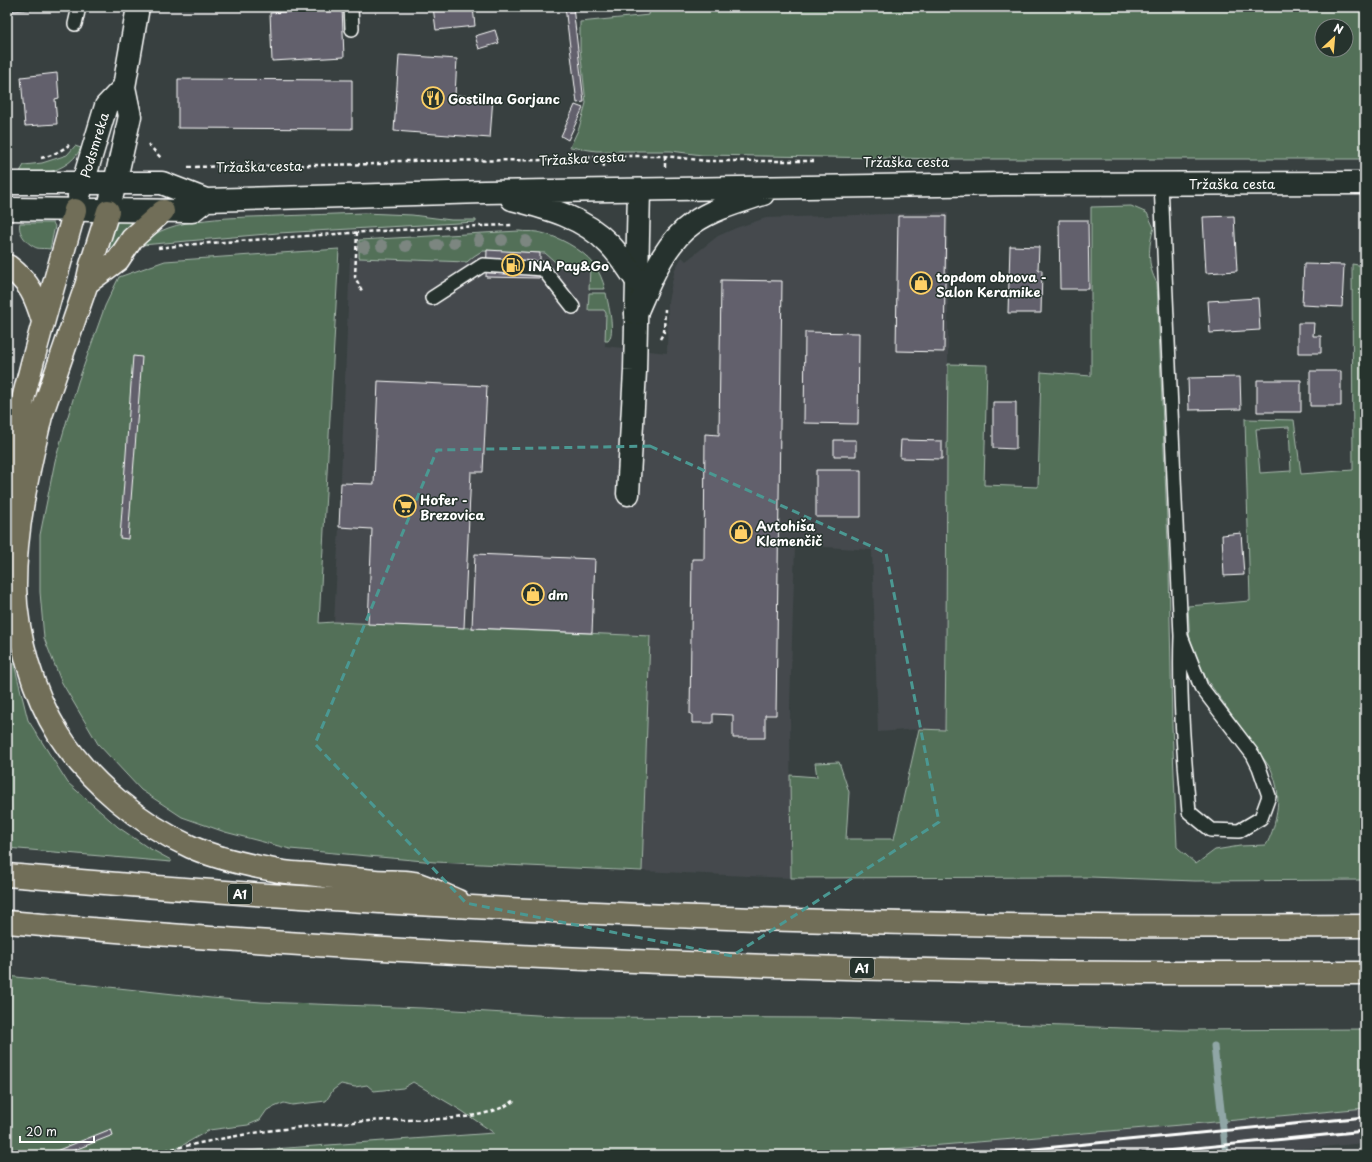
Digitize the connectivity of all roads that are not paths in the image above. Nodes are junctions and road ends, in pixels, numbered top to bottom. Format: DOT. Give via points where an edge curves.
graph roads {
  1 [pos="79,7"];
  2 [pos="138,7"];
  3 [pos="351,7"];
  4 [pos="75,24"];
  5 [pos="352,29"];
  6 [pos="124,86"];
  7 [pos="7,183"];
  8 [pos="83,183"];
  9 [pos="115,183"];
  10 [pos="1161,183"];
  11 [pos="1365,183"];
  12 [pos="779,188"];
  13 [pos="639,190"];
  14 [pos="484,192"];
  15 [pos="206,200"];
  16 [pos="7,209"];
  17 [pos="75,210"];
  18 [pos="108,211"];
  19 [pos="163,211"];
  20 [pos="8,265"];
  21 [pos="637,281"];
  22 [pos="87,283"];
  23 [pos="432,298"];
  24 [pos="573,307"];
  25 [pos="636,313"];
  26 [pos="43,321"];
  27 [pos="23,398"];
  28 [pos="41,416"];
  29 [pos="7,436"];
  30 [pos="7,473"];
  31 [pos="7,487"];
  32 [pos="628,494"];
  33 [pos="1181,636"];
  34 [pos="7,875"];
  35 [pos="474,907"];
  36 [pos="7,922"];
  37 [pos="1365,926"];
  38 [pos="1365,973"];
  1 -- 4 [label="lane"];
  2 -- 6 [label="main road, Podsmreka"];
  3 -- 5 [label="lane"];
  6 -- 8 [label="main road, Podsmreka" via="106,106"];
  6 -- 9 [label="main road, Podsmreka" via="130,116"];
  7 -- 8 [label="main road, Tržaška cesta"];
  8 -- 9 [label="main road, Tržaška cesta"];
  8 -- 17 [label="main road, Podsmreka"];
  9 -- 15 [label="main road, Tržaška cesta" via="162,183"];
  9 -- 18 [label="main road, Podsmreka"];
  10 -- 11 [label="main road, Tržaška cesta"];
  10 -- 12 [label="main road, Tržaška cesta"];
  10 -- 33 [label="lane"];
  12 -- 13 [label="main road, Tržaška cesta"];
  12 -- 25 [label="main road" via="726,207 692,223 662,258"];
  13 -- 14 [label="main road, Tržaška cesta"];
  13 -- 21 [label="main road"];
  14 -- 15 [label="main road, Tržaška cesta"];
  14 -- 21 [label="main road" via="553,210 579,221 609,243"];
  15 -- 19 [label="main road" via="192,211"];
  16 -- 17 [label="main road"];
  17 -- 18 [label="main road"];
  17 -- 26 [label="highway"];
  18 -- 19 [label="main road"];
  18 -- 22 [label="highway"];
  19 -- 22 [label="highway" via="132,239 118,260"];
  20 -- 26 [label="highway" via="30,287"];
  21 -- 25 [label="main road"];
  22 -- 28 [label="highway"];
  23 -- 24 [label="lane" via="483,265 543,269"];
  25 -- 32 [label="main road"];
  26 -- 27 [label="highway"];
  27 -- 29 [label="highway"];
  27 -- 30 [label="highway"];
  28 -- 31 [label="highway"];
  28 -- 35 [label="highway" via="16,550 17,620 30,673 44,705 58,734 83,766 133,813 163,832 218,857 275,871 415,883"];
  33 -- 33 [label="lane" via="1183,749 1189,812 1211,830 1239,831 1261,818 1269,796 1253,755 1201,687"];
  34 -- 35 [label="highway, A1" via="252,895"];
  35 -- 37 [label="highway, A1" via="844,923"];
  36 -- 38 [label="highway, A1" via="360,948 640,961 978,971"];
}
